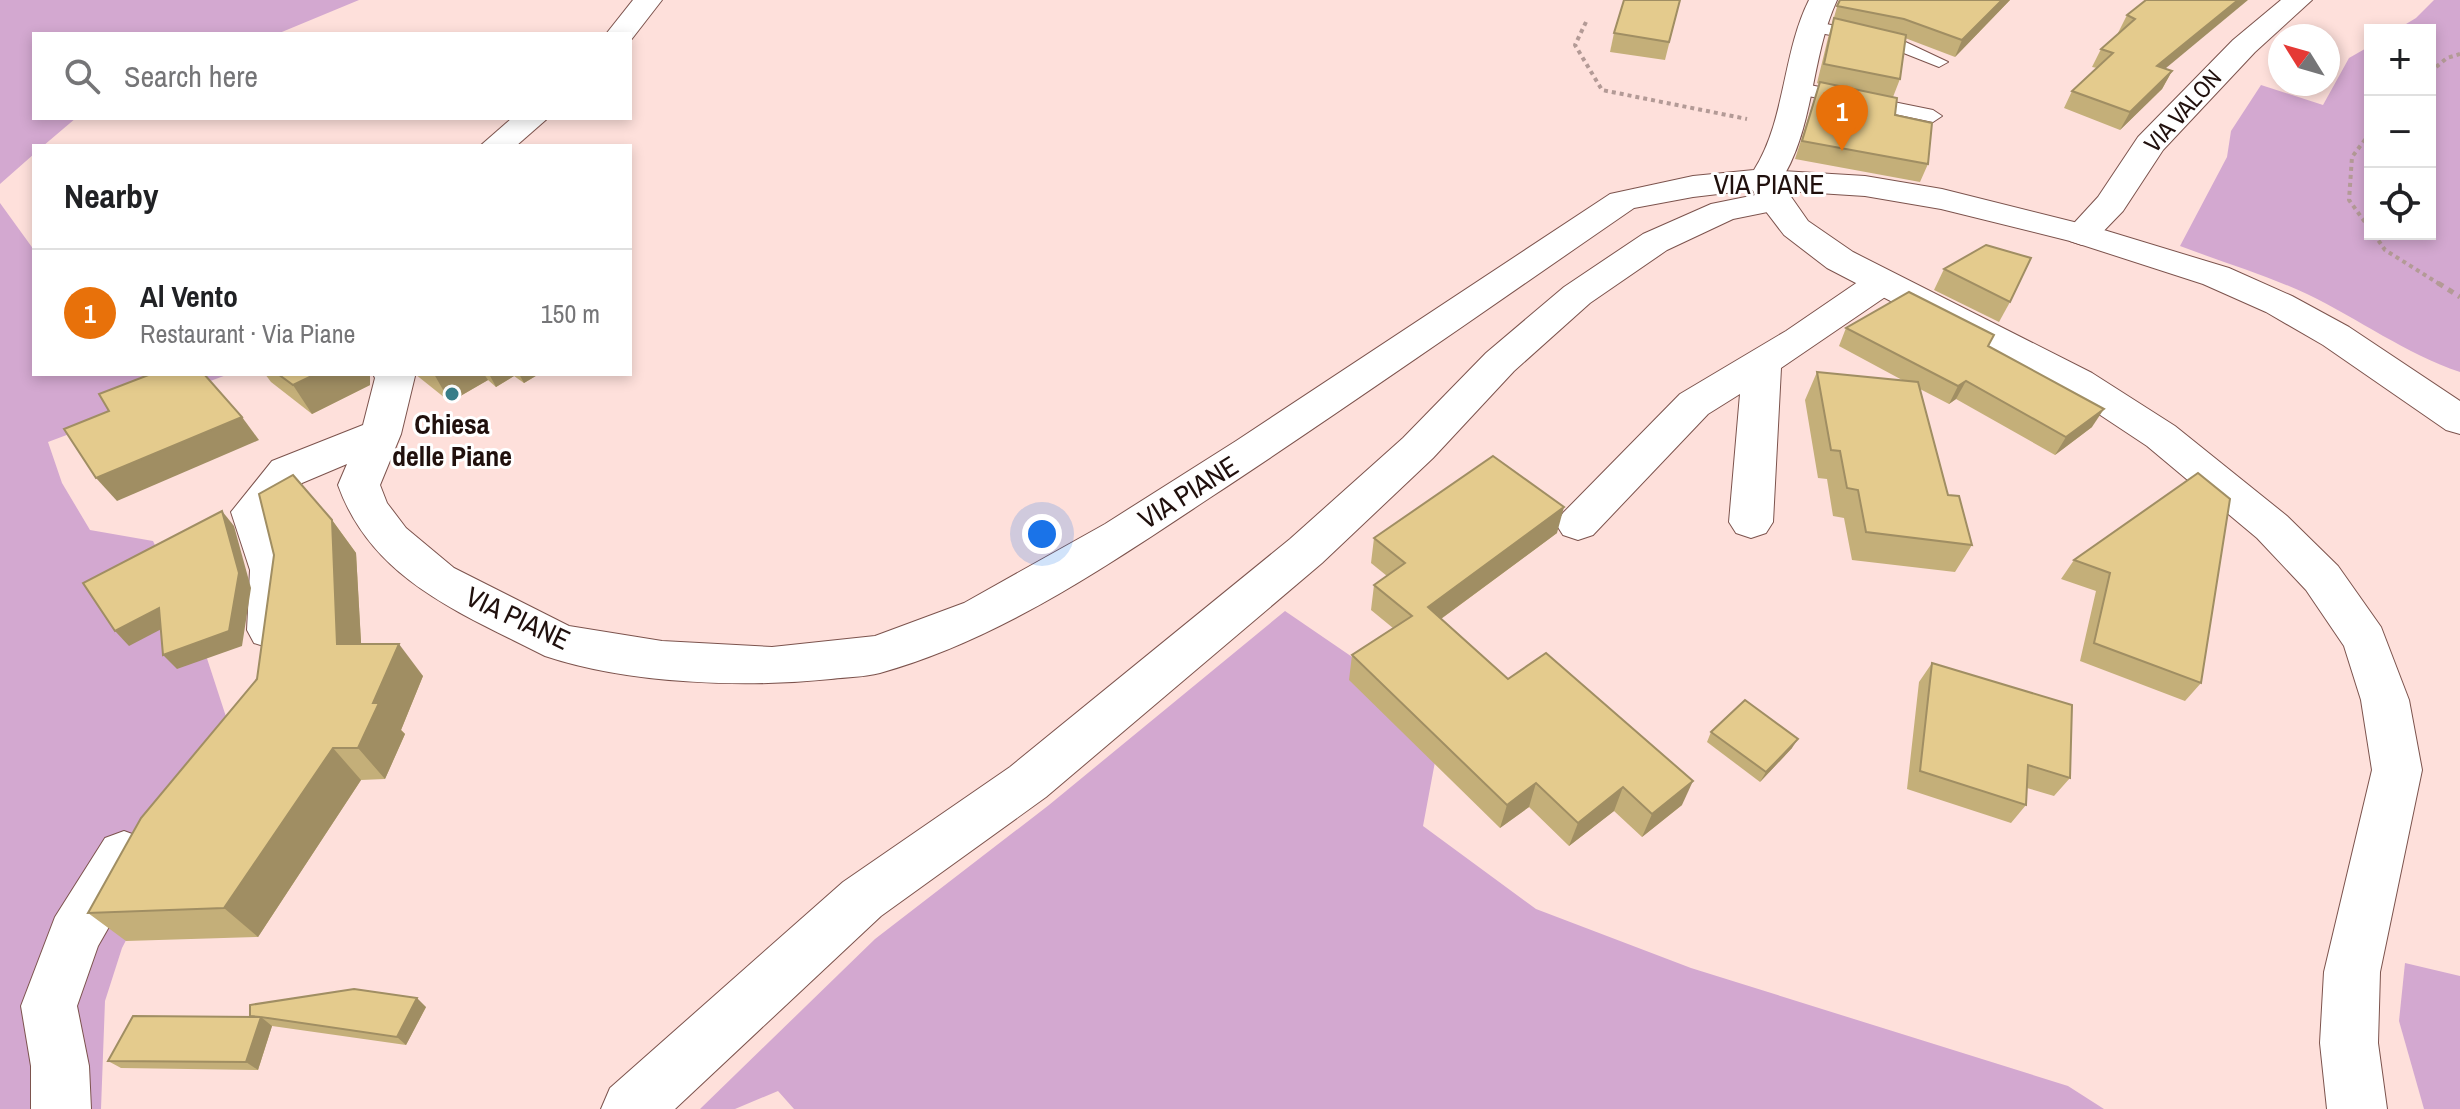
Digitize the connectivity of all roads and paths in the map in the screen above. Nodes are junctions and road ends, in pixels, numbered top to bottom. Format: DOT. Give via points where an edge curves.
graph roads {
  1 [pos="648,0"];
  2 [pos="2298,0"];
  3 [pos="1817,13"];
  4 [pos="1586,22"];
  5 [pos="623,32"];
  6 [pos="2460,54"];
  7 [pos="1939,62"];
  8 [pos="2436,67"];
  9 [pos="1800,89"];
  10 [pos="1933,116"];
  11 [pos="529,120"];
  12 [pos="1787,139"];
  13 [pos="2364,141"];
  14 [pos="499,144"];
  15 [pos="1770,191"];
  16 [pos="2364,221"];
  17 [pos="2082,234"];
  18 [pos="2378,240"];
  19 [pos="1881,283"];
  20 [pos="2460,297"];
  21 [pos="1762,362"];
  22 [pos="395,376"];
  23 [pos="2460,420"];
  24 [pos="381,434"];
  25 [pos="1751,522"];
  26 [pos="1578,524"];
  27 [pos="264,676"];
  28 [pos="145,823"];
  29 [pos="61,1109"];
  30 [pos="631,1109"];
  31 [pos="2357,1109"];
  1 -- 5 [label="street"];
  2 -- 17 [label="street, VIA VALON" via="2244,46 2150,144 2111,204"];
  3 -- 7 [label="lane"];
  3 -- 9 [label="street"];
  4 -- 12 [label="path" via="1575,45 1602,90 1740,115"];
  6 -- 8 [label="path"];
  9 -- 10 [label="lane"];
  9 -- 12 [label="street"];
  11 -- 14 [label="street"];
  12 -- 15 [label="street"];
  13 -- 16 [label="path" via="2352,157 2349,200"];
  15 -- 17 [label="street, VIA PIANE" via="1865,186 2007,209"];
  15 -- 19 [label="street" via="1796,228"];
  15 -- 24 [label="street, VIA PIANE" via="1725,181 1622,201 1120,535 980,616 877,655 772,666 662,660 561,643 438,580 391,540 368,509 359,485"];
  15 -- 30 [label="street, VIA PIANE" via="1655,242 1577,295 1500,362 1418,448 1306,551 1028,782 862,899"];
  17 -- 23 [label="street, VIA PIANE" via="2216,276 2279,304"];
  18 -- 20 [label="path" via="2385,250"];
  19 -- 21 [label="street"];
  19 -- 31 [label="street" via="2078,382 2161,436 2272,527 2322,578 2365,640 2385,700 2397,770 2352,972 2349,1043"];
  21 -- 25 [label="street"];
  21 -- 26 [label="street" via="1694,404"];
  22 -- 24 [label="street, VIA PIANE"];
  24 -- 27 [label="street" via="287,472 252,512 276,588"];
  28 -- 29 [label="street" via="74,935 49,1006"];
}
